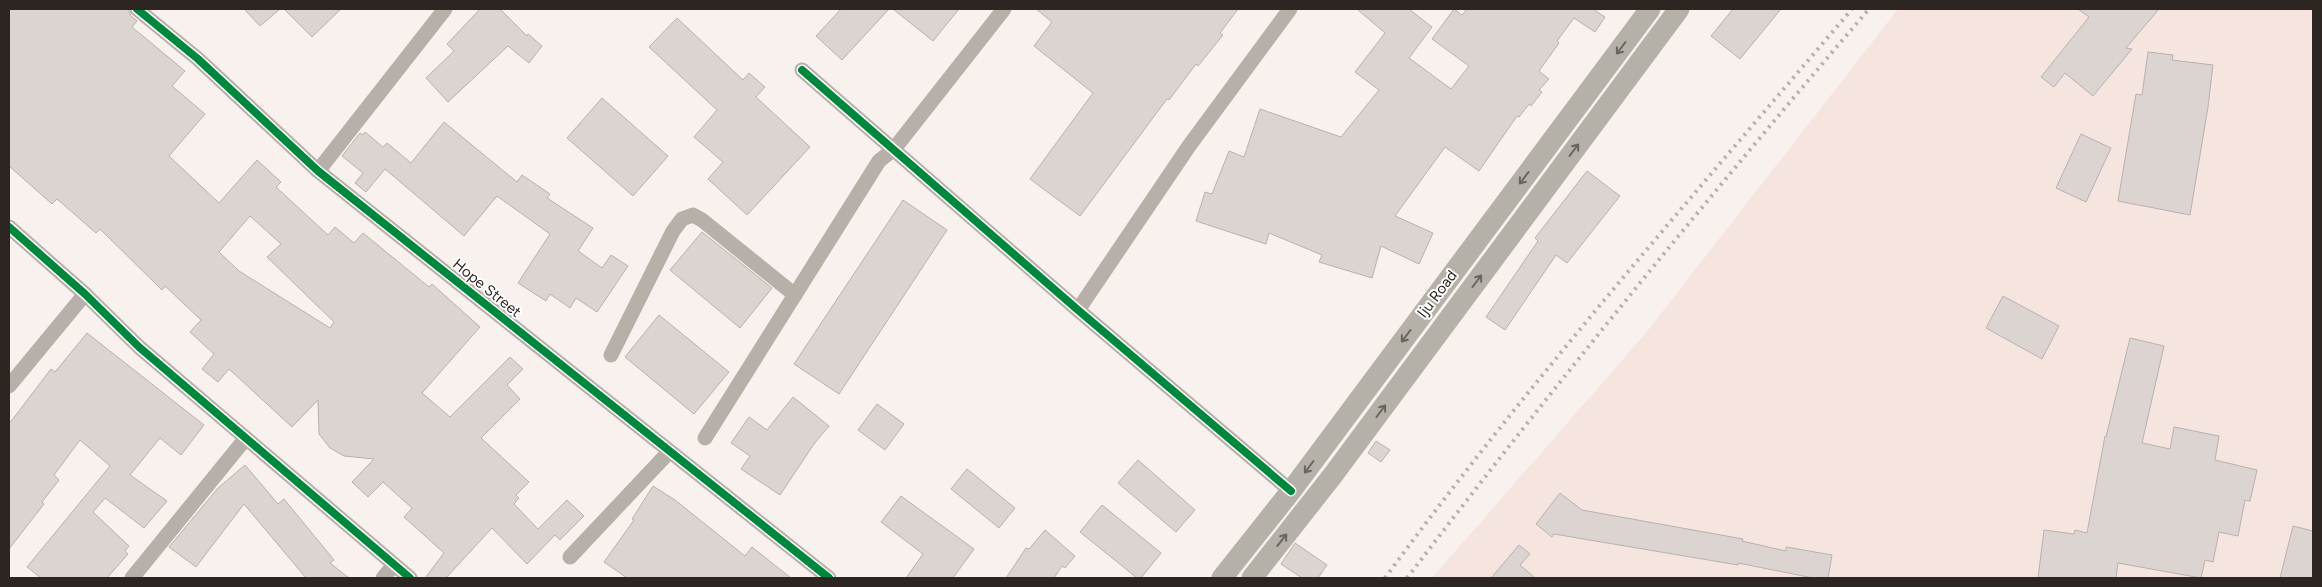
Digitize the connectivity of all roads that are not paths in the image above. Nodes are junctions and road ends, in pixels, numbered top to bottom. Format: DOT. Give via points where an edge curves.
graph roads {
  1 [pos="137,9"];
  2 [pos="445,9"];
  3 [pos="1004,9"];
  4 [pos="1290,9"];
  5 [pos="1650,9"];
  6 [pos="1679,9"];
  7 [pos="802,70"];
  8 [pos="894,149"];
  9 [pos="318,171"];
  10 [pos="9,227"];
  11 [pos="85,294"];
  12 [pos="795,294"];
  13 [pos="1078,310"];
  14 [pos="612,355"];
  15 [pos="9,386"];
  16 [pos="246,438"];
  17 [pos="705,438"];
  18 [pos="669,452"];
  19 [pos="1291,491"];
  20 [pos="570,557"];
  21 [pos="393,566"];
  22 [pos="132,578"];
  23 [pos="383,578"];
  24 [pos="410,578"];
  25 [pos="829,578"];
  26 [pos="1222,578"];
  27 [pos="1252,578"];
  1 -- 9 [label="street, Hope Street" via="198,59"];
  2 -- 9 [label="street"];
  3 -- 8 [label="street"];
  4 -- 13 [label="street" via="1189,146"];
  5 -- 19 [label="main road, Iju Road, one-way"];
  27 -- 6 [label="main road, Iju Road, one-way" via="1334,475"];
  7 -- 8 [label="street"];
  8 -- 12 [label="street" via="879,161"];
  8 -- 13 [label="street"];
  9 -- 18 [label="street, Hope Street"];
  10 -- 11 [label="street"];
  11 -- 15 [label="street"];
  11 -- 16 [label="street" via="139,347"];
  12 -- 14 [label="street" via="702,220 693,215 682,218"];
  12 -- 17 [label="street"];
  13 -- 19 [label="street"];
  16 -- 21 [label="street"];
  16 -- 22 [label="street"];
  18 -- 20 [label="street"];
  18 -- 25 [label="street, Hope Street"];
  19 -- 26 [label="main road, Iju Road"];
  21 -- 23 [label="street"];
  21 -- 24 [label="street"];
}
